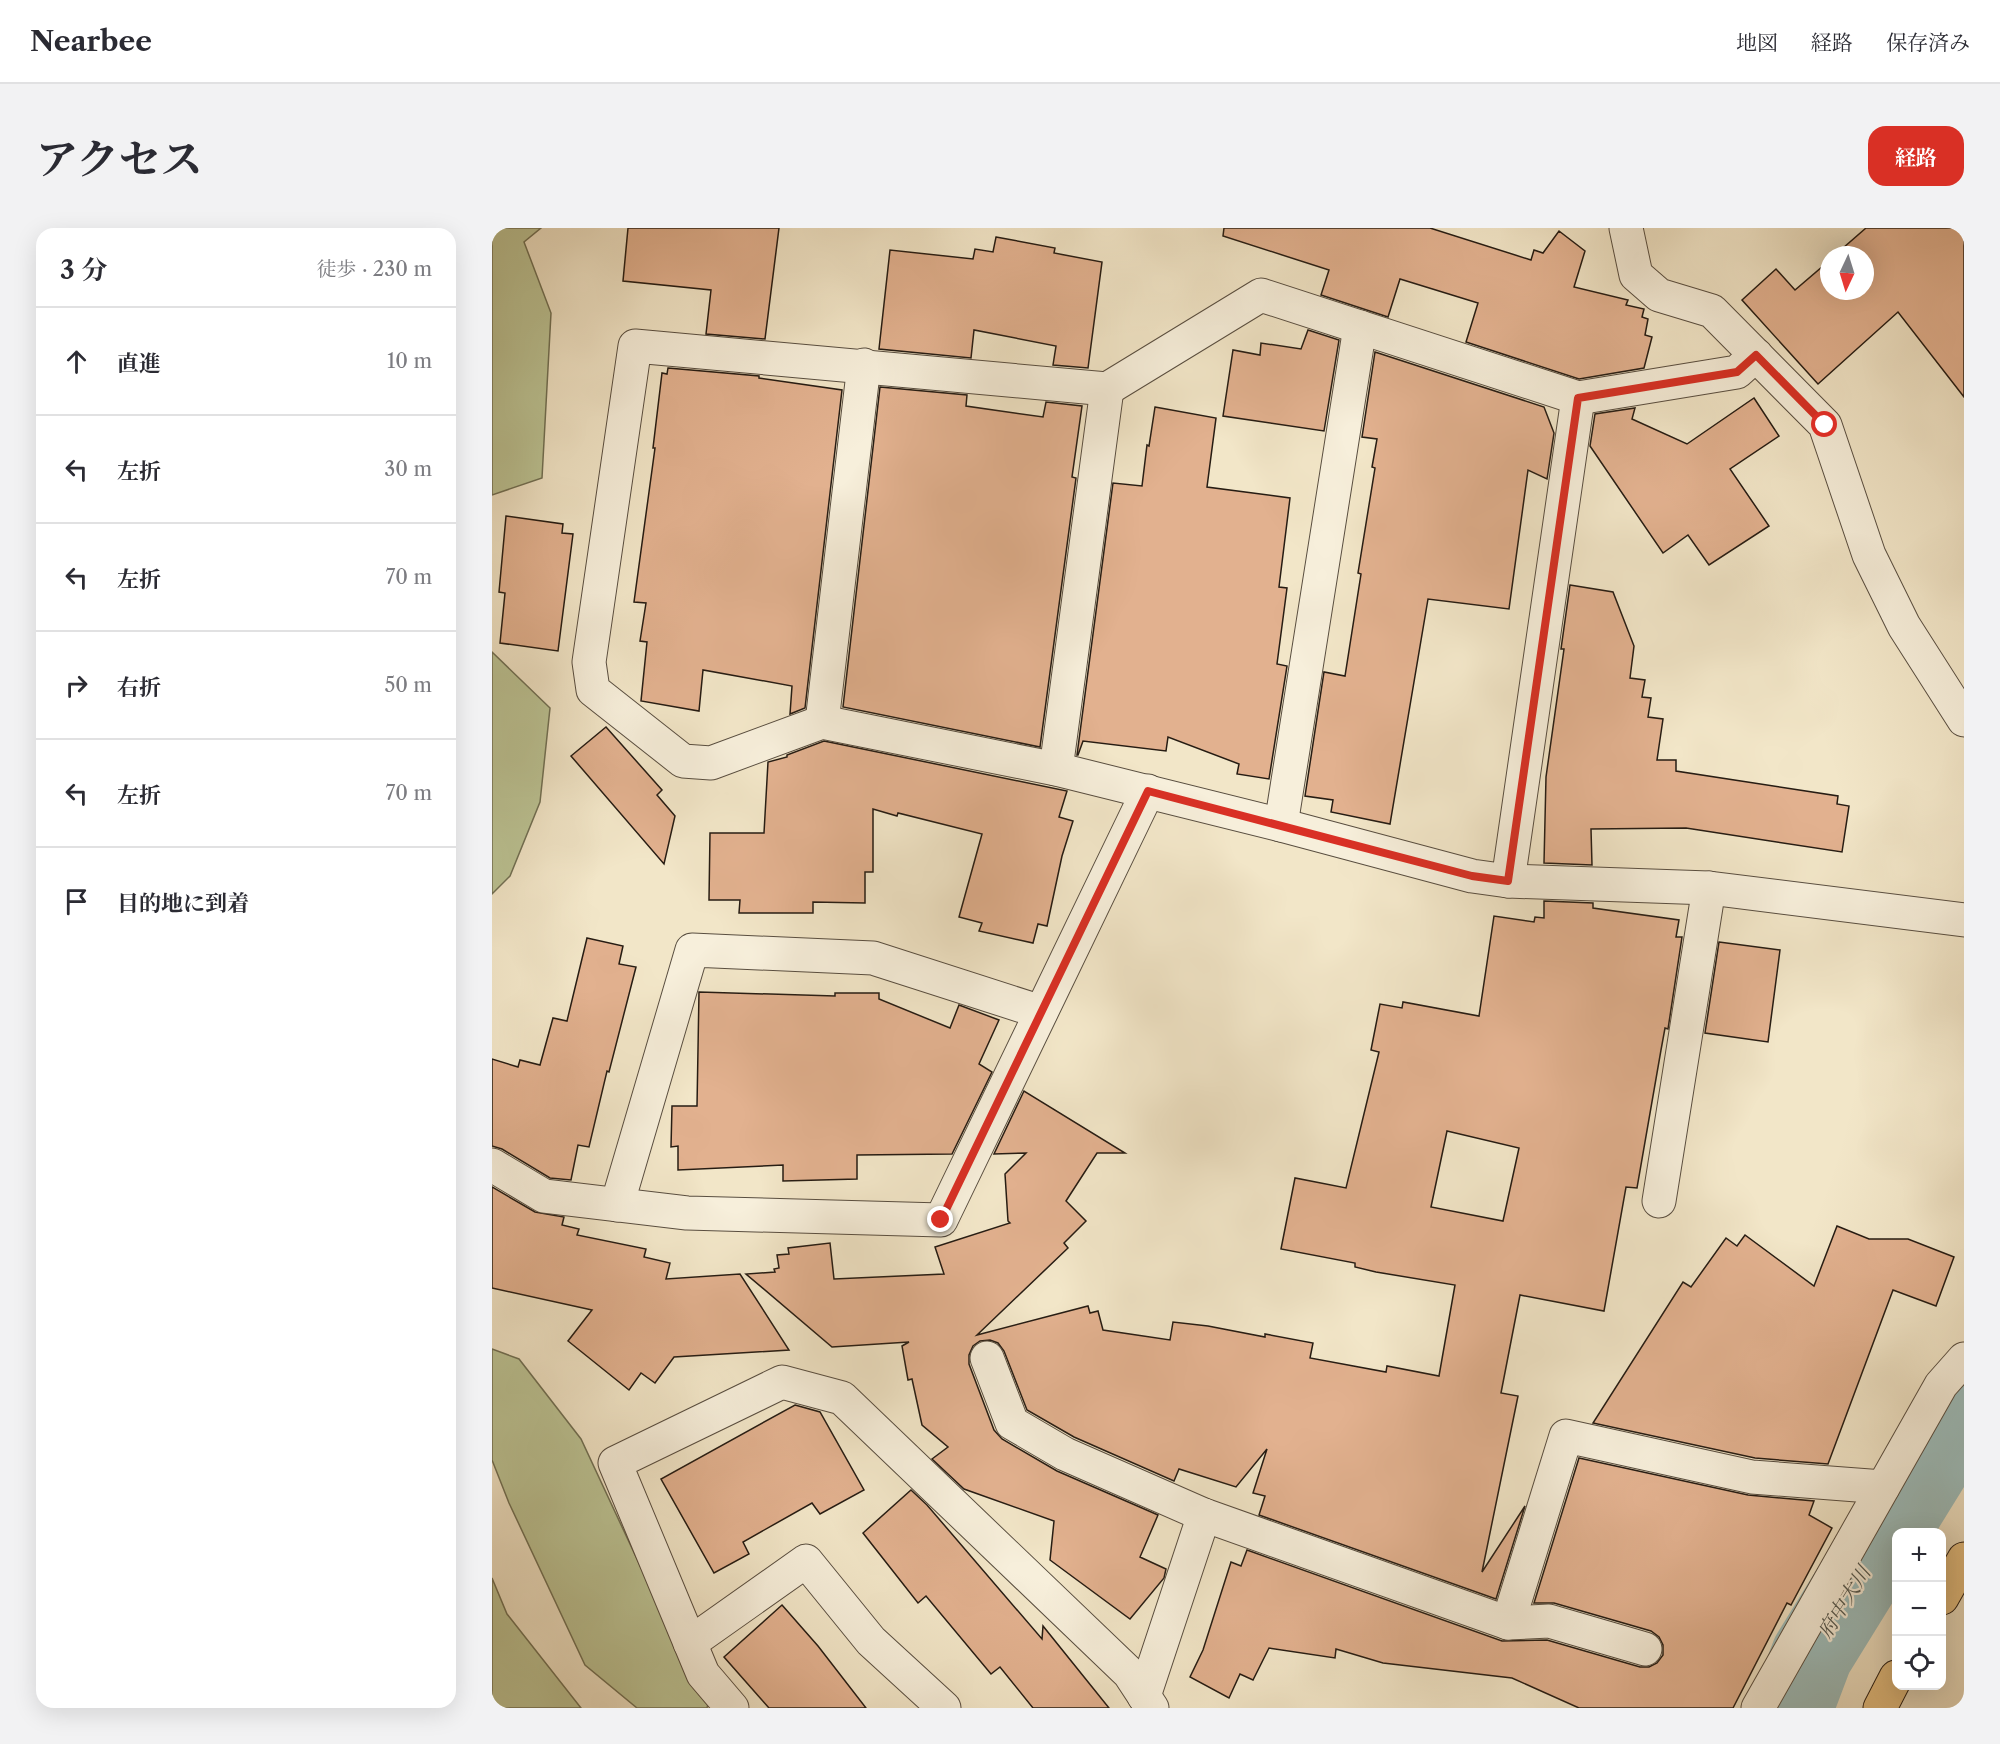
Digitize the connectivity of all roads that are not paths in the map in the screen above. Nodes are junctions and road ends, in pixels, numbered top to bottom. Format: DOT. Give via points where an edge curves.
graph roads {
  1 [pos="1626,228"];
  2 [pos="1360,327"];
  3 [pos="1756,355"];
  4 [pos="864,365"];
  5 [pos="1107,388"];
  6 [pos="1578,398"];
  7 [pos="1964,720"];
  8 [pos="822,722"];
  9 [pos="1056,769"];
  10 [pos="1148,791"];
  11 [pos="1281,825"];
  12 [pos="1508,881"];
  13 [pos="1709,888"];
  14 [pos="1964,920"];
  15 [pos="1041,1012"];
  16 [pos="492,1165"];
  17 [pos="1659,1201"];
  18 [pos="617,1205"];
  19 [pos="987,1358"];
  20 [pos="1964,1359"];
  21 [pos="1883,1486"];
  22 [pos="1204,1515"];
  23 [pos="1964,1559"];
  24 [pos="1946,1590"];
  25 [pos="1508,1623"];
  26 [pos="690,1643"];
  27 [pos="1645,1648"];
  28 [pos="1892,1685"];
  29 [pos="1148,1702"];
  30 [pos="732,1708"];
  31 [pos="944,1708"];
  32 [pos="1758,1708"];
  33 [pos="1880,1708"];
  1 -- 3 [label="street" via="1636,274 1659,295 1712,311"];
  2 -- 5 [label="street" via="1261,295"];
  2 -- 6 [label="street"];
  2 -- 11 [label="street"];
  3 -- 6 [label="street" via="1737,372"];
  3 -- 7 [label="street" via="1825,425 1869,555 1904,626"];
  4 -- 5 [label="street"];
  4 -- 8 [label="street"];
  4 -- 8 [label="street" via="635,346 589,662 593,690 683,761 711,763"];
  5 -- 9 [label="street"];
  6 -- 12 [label="street"];
  8 -- 9 [label="street"];
  9 -- 10 [label="street"];
  10 -- 11 [label="street"];
  10 -- 15 [label="street"];
  11 -- 12 [label="street" via="1472,876"];
  12 -- 13 [label="street"];
  13 -- 14 [label="street"];
  13 -- 17 [label="street"];
  15 -- 18 [label="street" via="941,1220 687,1213"];
  15 -- 18 [label="street" via="873,958 692,950"];
  16 -- 18 [label="street" via="544,1196"];
  19 -- 22 [label="street" via="1012,1422 1065,1454"];
  20 -- 21 [label="street" via="1941,1385"];
  21 -- 25 [label="street" via="1752,1477 1566,1436"];
  21 -- 32 [label="street"];
  22 -- 25 [label="street"];
  22 -- 29 [label="street"];
  23 -- 24 [label="main road"];
  25 -- 27 [label="street" via="1549,1621"];
  26 -- 29 [label="street" via="615,1462 782,1382 842,1398 1129,1673"];
  26 -- 30 [label="street" via="703,1674"];
  26 -- 31 [label="street" via="806,1561 871,1641"];
  28 -- 33 [label="main road"];
}
